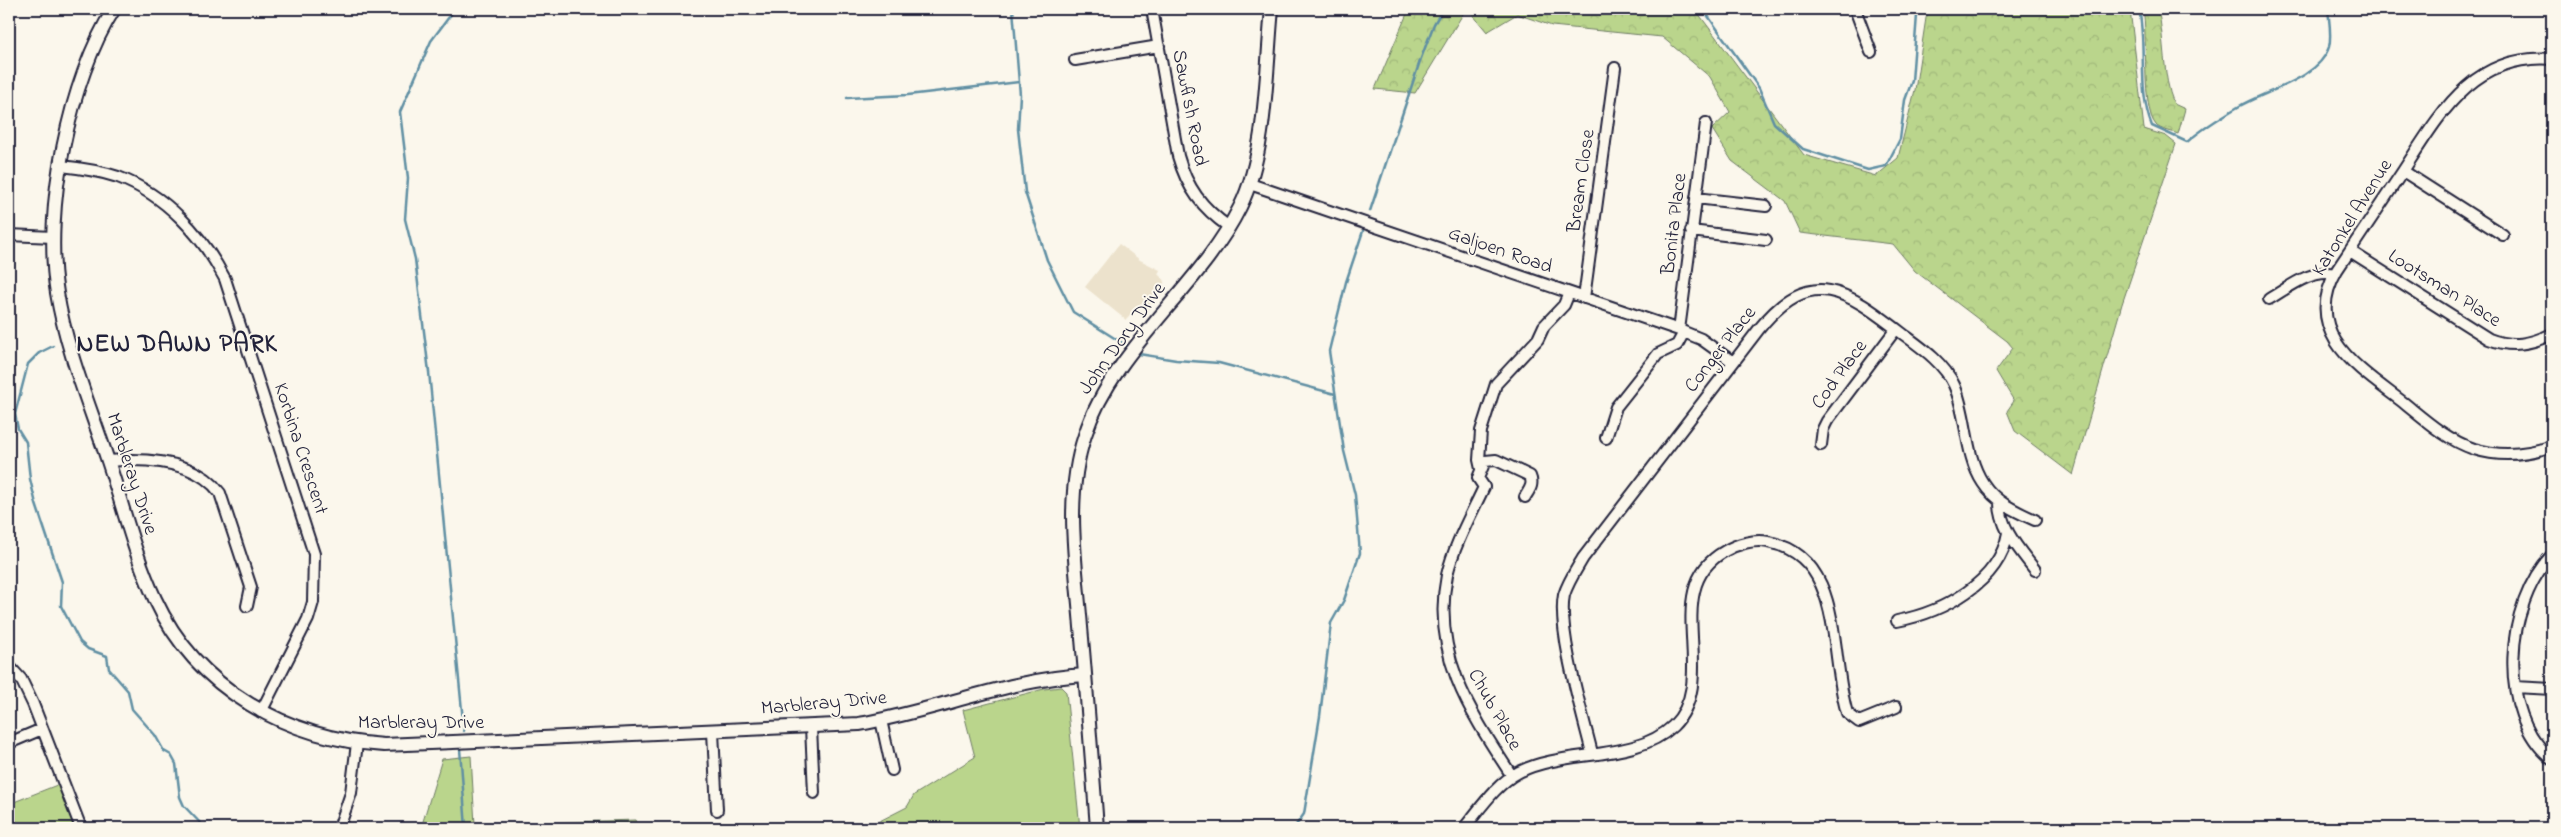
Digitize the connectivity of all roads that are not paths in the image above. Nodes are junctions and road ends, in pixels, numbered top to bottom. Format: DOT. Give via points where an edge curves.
graph roads {
  1 [pos="114,9"];
  2 [pos="1152,9"];
  3 [pos="1272,9"];
  4 [pos="1855,9"];
  5 [pos="1158,46"];
  6 [pos="1871,52"];
  7 [pos="2552,59"];
  8 [pos="1075,60"];
  9 [pos="1615,68"];
  10 [pos="1706,123"];
  11 [pos="61,166"];
  12 [pos="2403,171"];
  13 [pos="1250,184"];
  14 [pos="1696,198"];
  15 [pos="1766,206"];
  16 [pos="1229,227"];
  17 [pos="1691,231"];
  18 [pos="9,235"];
  19 [pos="2503,235"];
  20 [pos="53,237"];
  21 [pos="1766,240"];
  22 [pos="2350,251"];
  23 [pos="2335,274"];
  24 [pos="1569,293"];
  25 [pos="1584,298"];
  26 [pos="2269,299"];
  27 [pos="1896,329"];
  28 [pos="1681,331"];
  29 [pos="2552,334"];
  30 [pos="1733,362"];
  31 [pos="1606,438"];
  32 [pos="1821,445"];
  33 [pos="2552,446"];
  34 [pos="108,461"];
  35 [pos="1481,469"];
  36 [pos="1525,497"];
  37 [pos="2000,501"];
  38 [pos="2035,520"];
  39 [pos="2008,533"];
  40 [pos="2552,555"];
  41 [pos="2035,570"];
  42 [pos="247,606"];
  43 [pos="1897,621"];
  44 [pos="9,666"];
  45 [pos="1085,675"];
  46 [pos="2515,687"];
  47 [pos="2552,689"];
  48 [pos="1896,707"];
  49 [pos="261,712"];
  50 [pos="881,720"];
  51 [pos="811,727"];
  52 [pos="42,729"];
  53 [pos="713,732"];
  54 [pos="9,743"];
  55 [pos="357,743"];
  56 [pos="1592,753"];
  57 [pos="2552,758"];
  58 [pos="892,770"];
  59 [pos="1512,776"];
  60 [pos="814,792"];
  61 [pos="717,810"];
  62 [pos="81,828"];
  63 [pos="339,828"];
  64 [pos="1097,828"];
  65 [pos="1464,828"];
  1 -- 11 [label="street, Marbleray Drive" via="82,76"];
  2 -- 5 [label="street, Sawfish Road"];
  3 -- 13 [label="street, John Dory Drive" via="1260,134"];
  4 -- 6 [label="street"];
  5 -- 8 [label="street"];
  5 -- 16 [label="street, Sawfish Road" via="1183,173 1205,208"];
  7 -- 12 [label="street, Katonkel Avenue" via="2508,64 2481,75 2444,108"];
  9 -- 25 [label="street, Bream Close"];
  10 -- 14 [label="street, Bonita Place"];
  11 -- 20 [label="street, Marbleray Drive"];
  11 -- 49 [label="street, Korbina Crescent" via="120,178 160,201 181,217 206,246 225,279 314,554 313,602 308,619"];
  12 -- 19 [label="street"];
  12 -- 22 [label="street, Katonkel Avenue"];
  13 -- 16 [label="street, John Dory Drive"];
  13 -- 24 [label="street, Galjoen Road"];
  14 -- 15 [label="street"];
  14 -- 17 [label="street, Bonita Place"];
  16 -- 45 [label="street, John Dory Drive" via="1115,375 1097,404 1083,439 1075,474 1073,517"];
  17 -- 21 [label="street"];
  17 -- 28 [label="street, Bonita Place"];
  18 -- 20 [label="street"];
  20 -- 34 [label="street, Marbleray Drive" via="60,312"];
  22 -- 23 [label="street, Katonkel Avenue"];
  22 -- 29 [label="street, Lootsman Place" via="2489,339 2517,344"];
  23 -- 26 [label="street" via="2315,274"];
  23 -- 33 [label="street, Katonkel Avenue" via="2326,302 2330,332 2342,354 2367,374 2443,433 2464,445 2484,452 2508,454"];
  24 -- 25 [label="street, Galjoen Road"];
  24 -- 35 [label="street" via="1564,305 1544,326 1538,339 1496,384 1481,431"];
  25 -- 28 [label="street, Galjoen Road"];
  27 -- 30 [label="street, Conger Place" via="1844,294 1808,291 1774,310"];
  27 -- 32 [label="street, Cod Place" via="1827,421"];
  27 -- 37 [label="street, Conger Place" via="1948,374 1959,399 1977,473 1985,487"];
  28 -- 30 [label="street, Galjoen Road" via="1708,343"];
  28 -- 31 [label="street" via="1677,345 1658,354 1616,407"];
  30 -- 56 [label="street, Conger Place" via="1583,558 1568,584 1563,620"];
  34 -- 42 [label="street" via="134,459 170,464 198,473 213,484 220,493 251,587"];
  34 -- 49 [label="street, Marbleray Drive" via="145,576 168,623 182,645 208,673"];
  35 -- 36 [label="street" via="1485,461 1492,459 1530,476 1530,491"];
  35 -- 59 [label="street, Chub Place" via="1478,478 1484,486 1448,574 1445,628 1448,653 1462,696"];
  37 -- 38 [label="street, Conger Place"];
  37 -- 39 [label="street"];
  39 -- 41 [label="street"];
  39 -- 43 [label="street" via="1999,557 1972,590 1920,615"];
  40 -- 46 [label="street" via="2539,571 2522,605 2516,643"];
  44 -- 52 [label="street" via="28,691"];
  45 -- 50 [label="street, Marbleray Drive" via="1024,683"];
  45 -- 64 [label="street, John Dory Drive"];
  46 -- 47 [label="street"];
  46 -- 57 [label="street" via="2524,726"];
  48 -- 56 [label="street" via="1859,722 1847,713 1825,591 1816,571 1806,559 1787,547 1765,541 1752,542 1730,548 1712,560 1694,589 1692,685 1686,708 1678,720 1651,740"];
  49 -- 55 [label="street, Marbleray Drive" via="307,732"];
  50 -- 51 [label="street, Marbleray Drive"];
  50 -- 58 [label="street"];
  51 -- 53 [label="street, Marbleray Drive"];
  51 -- 60 [label="street"];
  52 -- 54 [label="street"];
  52 -- 62 [label="street"];
  53 -- 55 [label="street, Marbleray Drive" via="406,744"];
  53 -- 61 [label="street"];
  55 -- 63 [label="street" via="351,794"];
  56 -- 59 [label="street" via="1534,766"];
  59 -- 65 [label="street"];
}
